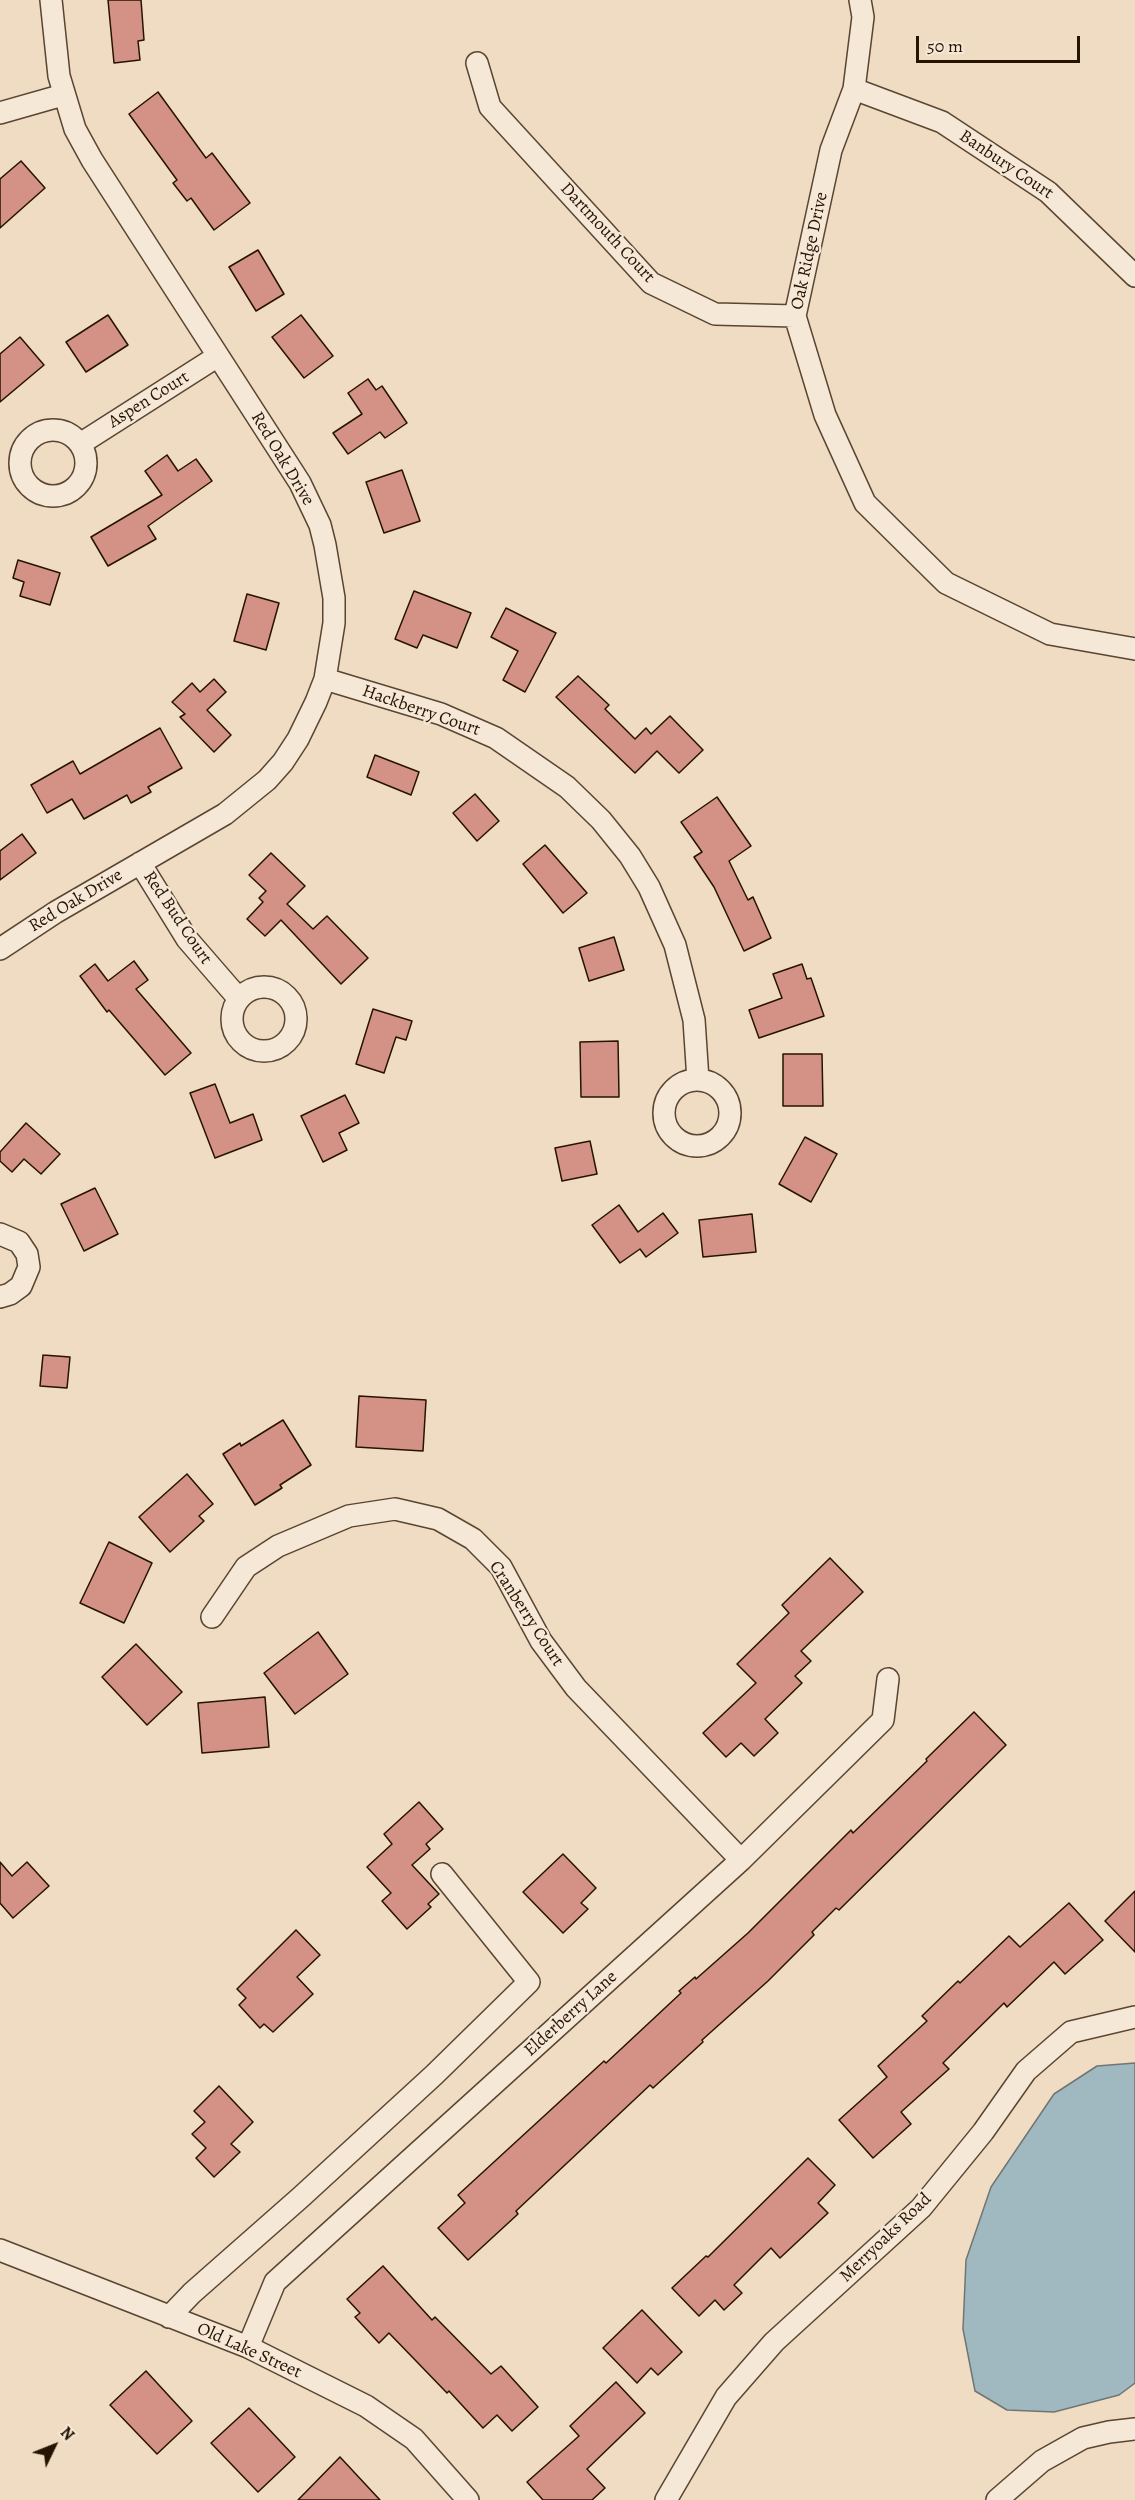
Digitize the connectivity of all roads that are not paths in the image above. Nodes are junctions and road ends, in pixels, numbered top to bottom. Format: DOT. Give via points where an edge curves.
graph roads {
  1 [pos="51,0"];
  2 [pos="860,0"];
  3 [pos="477,63"];
  4 [pos="854,89"];
  5 [pos="63,95"];
  6 [pos="0,113"];
  7 [pos="1135,276"];
  8 [pos="795,316"];
  9 [pos="218,356"];
  10 [pos="80,444"];
  11 [pos="1135,649"];
  12 [pos="325,679"];
  13 [pos="140,863"];
  14 [pos="0,949"];
  15 [pos="239,999"];
  16 [pos="698,1080"];
  17 [pos="0,1234"];
  18 [pos="0,1297"];
  19 [pos="212,1617"];
  20 [pos="888,1680"];
  21 [pos="741,1860"];
  22 [pos="442,1874"];
  23 [pos="1135,2017"];
  24 [pos="0,2250"];
  25 [pos="169,2317"];
  26 [pos="248,2347"];
  27 [pos="1135,2429"];
  28 [pos="468,2500"];
  29 [pos="666,2500"];
  30 [pos="997,2500"];
  1 -- 5 [label="street, Red Oak Drive"];
  2 -- 4 [label="street, Oak Ridge Drive" via="863,17"];
  3 -- 8 [label="street, Dartmouth Court" via="490,107 651,283 715,314"];
  4 -- 7 [label="street, Banbury Court" via="942,122 1048,192"];
  4 -- 8 [label="street, Oak Ridge Drive" via="831,150"];
  5 -- 6 [label="street"];
  5 -- 9 [label="street, Red Oak Drive" via="92,160"];
  8 -- 11 [label="street, Oak Ridge Drive" via="825,415 866,503 946,583 1050,634"];
  9 -- 10 [label="street, Aspen Court"];
  9 -- 12 [label="street, Red Oak Drive" via="300,483 320,525 334,598"];
  12 -- 13 [label="street, Red Oak Drive" via="298,739 267,780 225,814"];
  12 -- 16 [label="street, Hackberry Court" via="441,714 496,738 558,780 601,820 649,887 675,945 694,1020"];
  13 -- 14 [label="street, Red Oak Drive"];
  13 -- 15 [label="street, Red Bud Court" via="187,939"];
  17 -- 18 [label="street" via="19,1242 29,1267 21,1286"];
  19 -- 21 [label="street, Cranberry Court" via="246,1568 278,1546 349,1516 394,1509 438,1519 473,1539 501,1567 541,1641 576,1688"];
  20 -- 21 [label="street, Elderberry Lane" via="883,1720"];
  21 -- 26 [label="street, Elderberry Lane" via="275,2282"];
  22 -- 25 [label="street" via="529,1982 434,2076"];
  23 -- 29 [label="street, Merryoaks Road" via="1071,2032 1026,2071 921,2208 774,2342 726,2397"];
  24 -- 25 [label="street, Old Lake Street"];
  25 -- 26 [label="street, Old Lake Street"];
  26 -- 28 [label="street, Old Lake Street" via="366,2406 414,2439"];
  27 -- 30 [label="street" via="1083,2438 1042,2460"];
}
